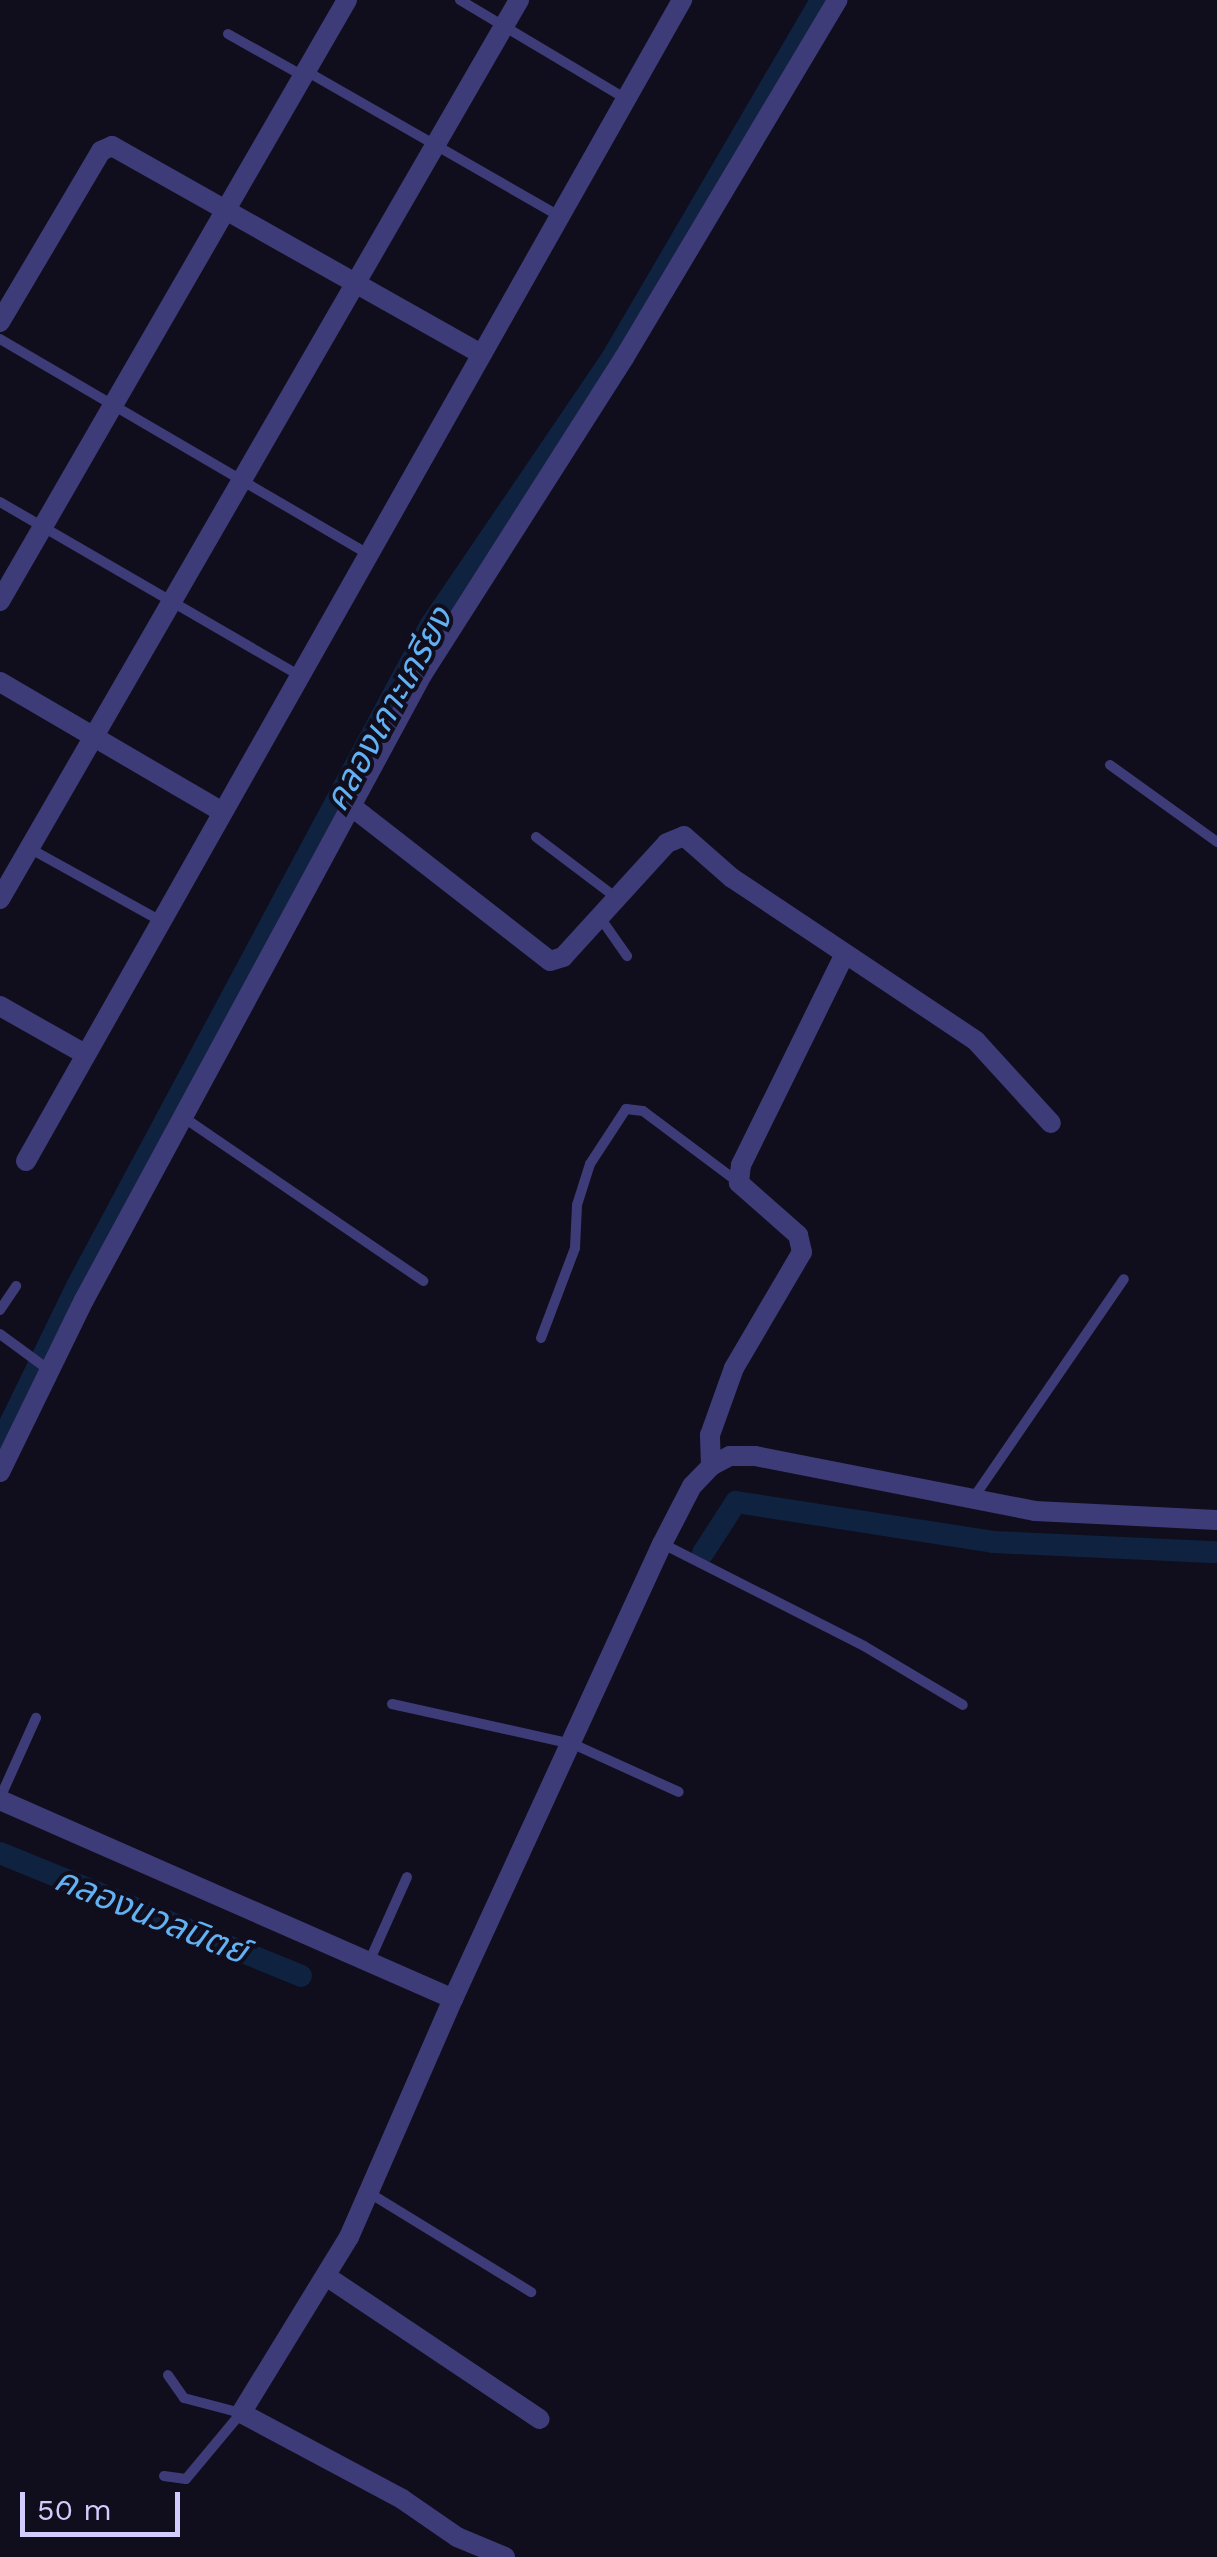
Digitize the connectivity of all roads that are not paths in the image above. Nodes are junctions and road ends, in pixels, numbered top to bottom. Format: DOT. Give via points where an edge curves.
graph roads {
  1 [pos="346,0"];
  2 [pos="460,0"];
  3 [pos="519,0"];
  4 [pos="682,0"];
  5 [pos="837,0"];
  6 [pos="504,26"];
  7 [pos="228,34"];
  8 [pos="304,73"];
  9 [pos="626,99"];
  10 [pos="433,146"];
  11 [pos="227,208"];
  12 [pos="558,216"];
  13 [pos="354,282"];
  14 [pos="0,322"];
  15 [pos="0,338"];
  16 [pos="480,353"];
  17 [pos="113,405"];
  18 [pos="240,480"];
  19 [pos="0,502"];
  20 [pos="42,527"];
  21 [pos="366,553"];
  22 [pos="0,601"];
  23 [pos="170,602"];
  24 [pos="298,675"];
  25 [pos="0,682"];
  26 [pos="93,736"];
  27 [pos="1110,765"];
  28 [pos="352,806"];
  29 [pos="221,810"];
  30 [pos="536,837"];
  31 [pos="1217,842"];
  32 [pos="29,848"];
  33 [pos="614,896"];
  34 [pos="0,899"];
  35 [pos="598,915"];
  36 [pos="159,920"];
  37 [pos="627,956"];
  38 [pos="844,956"];
  39 [pos="0,1006"];
  40 [pos="83,1053"];
  41 [pos="183,1118"];
  42 [pos="1051,1123"];
  43 [pos="26,1161"];
  44 [pos="739,1183"];
  45 [pos="1124,1279"];
  46 [pos="423,1282"];
  47 [pos="16,1286"];
  48 [pos="1,1306"];
  49 [pos="0,1334"];
  50 [pos="541,1338"];
  51 [pos="47,1368"];
  52 [pos="711,1466"];
  53 [pos="0,1472"];
  54 [pos="972,1500"];
  55 [pos="1217,1520"];
  56 [pos="662,1544"];
  57 [pos="392,1704"];
  58 [pos="963,1705"];
  59 [pos="36,1718"];
  60 [pos="573,1744"];
  61 [pos="679,1792"];
  62 [pos="0,1799"];
  63 [pos="407,1876"];
  64 [pos="369,1962"];
  65 [pos="453,1998"];
  66 [pos="371,2194"];
  67 [pos="326,2276"];
  68 [pos="532,2292"];
  69 [pos="168,2375"];
  70 [pos="241,2413"];
  71 [pos="540,2419"];
  72 [pos="164,2476"];
  73 [pos="505,2557"];
  1 -- 8 [label="street"];
  2 -- 6 [label="lane"];
  3 -- 6 [label="street"];
  4 -- 9 [label="street"];
  5 -- 28 [label="street" via="624,358 468,597"];
  6 -- 9 [label="lane"];
  6 -- 10 [label="street"];
  7 -- 8 [label="lane"];
  8 -- 10 [label="lane"];
  8 -- 11 [label="street"];
  9 -- 12 [label="street"];
  10 -- 12 [label="lane"];
  10 -- 13 [label="street"];
  11 -- 13 [label="street"];
  11 -- 14 [label="street" via="122,148 100,151"];
  11 -- 17 [label="street"];
  12 -- 16 [label="street"];
  13 -- 16 [label="street"];
  13 -- 18 [label="street"];
  15 -- 17 [label="lane"];
  16 -- 21 [label="street"];
  17 -- 18 [label="lane"];
  17 -- 20 [label="street"];
  18 -- 21 [label="lane"];
  18 -- 23 [label="street"];
  19 -- 20 [label="lane"];
  20 -- 22 [label="street"];
  20 -- 23 [label="lane"];
  21 -- 24 [label="street"];
  23 -- 24 [label="lane"];
  23 -- 26 [label="street"];
  24 -- 29 [label="street"];
  25 -- 26 [label="street"];
  26 -- 29 [label="street"];
  26 -- 32 [label="street"];
  27 -- 31 [label="lane"];
  28 -- 35 [label="street" via="550,961 558,962"];
  28 -- 41 [label="street"];
  29 -- 36 [label="street"];
  30 -- 33 [label="lane"];
  32 -- 34 [label="street"];
  32 -- 36 [label="lane"];
  33 -- 35 [label="street"];
  33 -- 38 [label="street" via="667,842 684,836"];
  35 -- 37 [label="lane"];
  36 -- 40 [label="street"];
  38 -- 42 [label="street" via="908,990 976,1041"];
  38 -- 44 [label="street" via="740,1165"];
  39 -- 40 [label="street"];
  40 -- 43 [label="street"];
  41 -- 46 [label="lane"];
  41 -- 51 [label="street"];
  44 -- 50 [label="lane" via="643,1111 626,1110 590,1164 577,1205 575,1248"];
  44 -- 52 [label="street" via="798,1234 802,1252 734,1368 710,1435"];
  45 -- 54 [label="lane"];
  47 -- 48 [label="lane"];
  49 -- 51 [label="lane"];
  51 -- 53 [label="street"];
  52 -- 54 [label="street" via="730,1456 755,1456"];
  52 -- 56 [label="street" via="692,1486"];
  54 -- 55 [label="street" via="1121,1518"];
  56 -- 58 [label="lane" via="864,1646"];
  56 -- 60 [label="street"];
  57 -- 60 [label="lane"];
  59 -- 62 [label="lane"];
  60 -- 61 [label="lane"];
  60 -- 65 [label="street"];
  62 -- 64 [label="street"];
  63 -- 64 [label="lane"];
  64 -- 65 [label="street"];
  65 -- 66 [label="street"];
  66 -- 67 [label="street"];
  66 -- 68 [label="lane"];
  67 -- 70 [label="street"];
  67 -- 71 [label="street"];
  69 -- 70 [label="lane" via="184,2398"];
  70 -- 72 [label="lane" via="186,2479"];
  70 -- 73 [label="street" via="402,2499 457,2537"];
}
